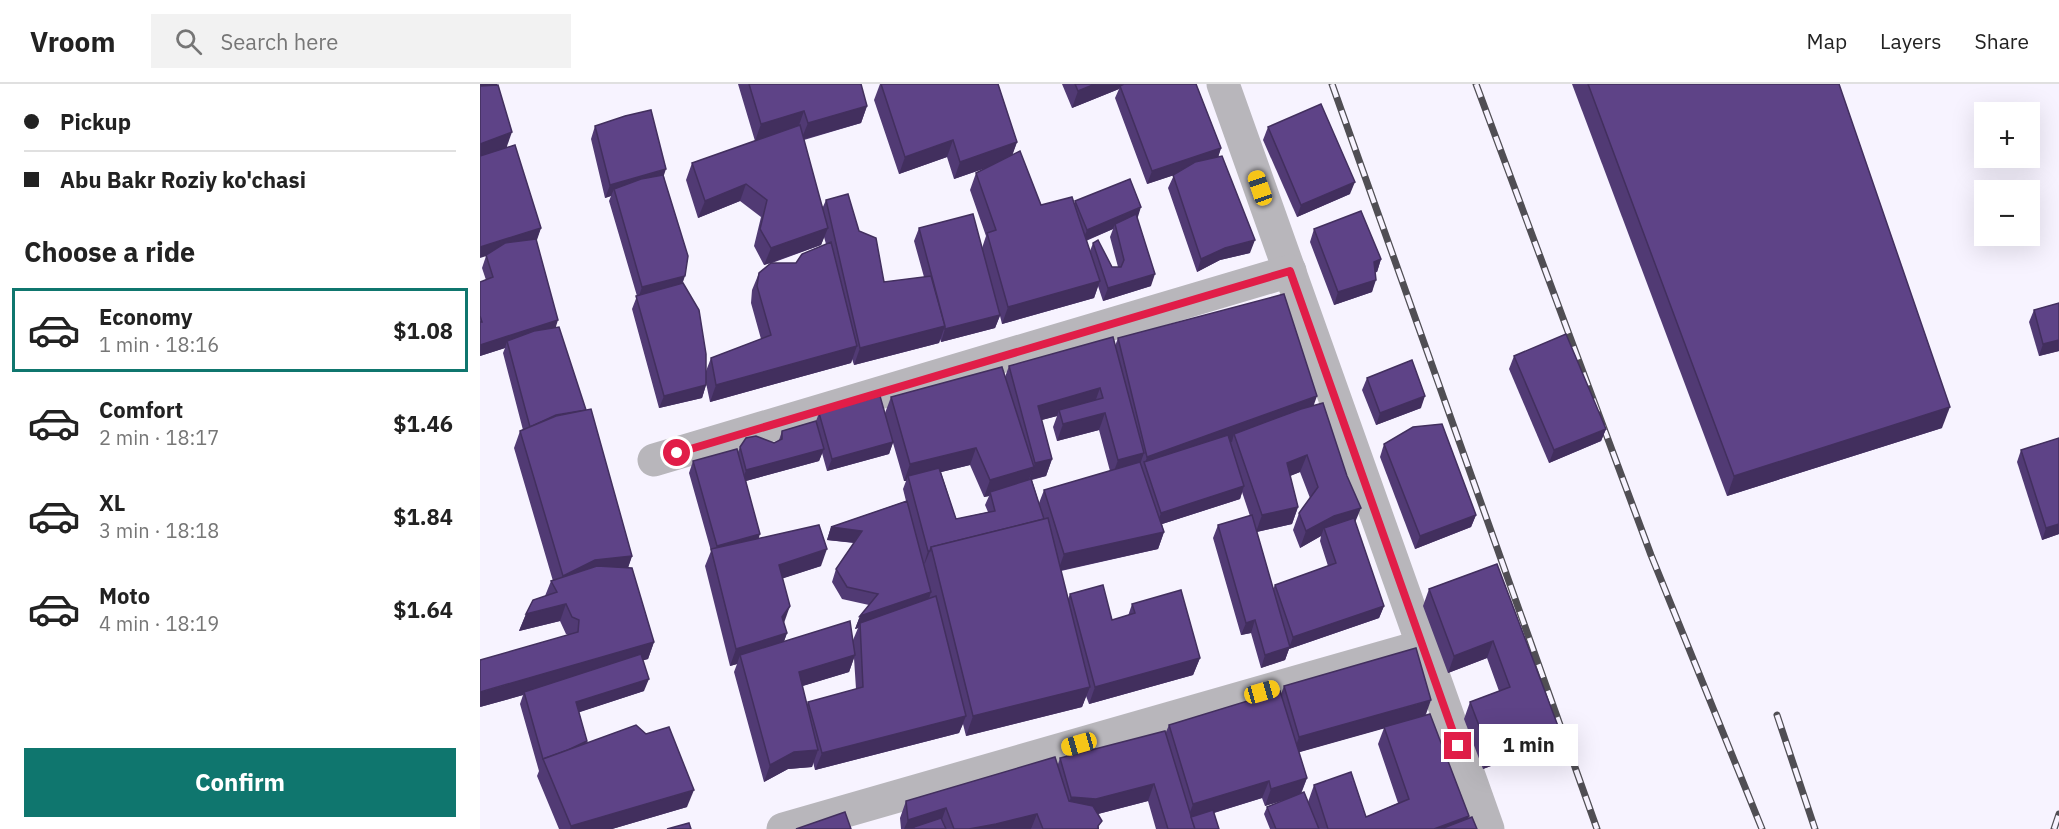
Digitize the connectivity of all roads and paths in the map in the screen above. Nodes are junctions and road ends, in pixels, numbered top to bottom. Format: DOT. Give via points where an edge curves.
graph roads {
  1 [pos="1223,84"];
  2 [pos="1290,271"];
  3 [pos="654,460"];
  4 [pos="1422,646"];
  5 [pos="783,829"];
  6 [pos="1488,829"];
  1 -- 2 [label="street"];
  2 -- 3 [label="street"];
  2 -- 4 [label="street"];
  4 -- 5 [label="street"];
  4 -- 6 [label="street"];
}
